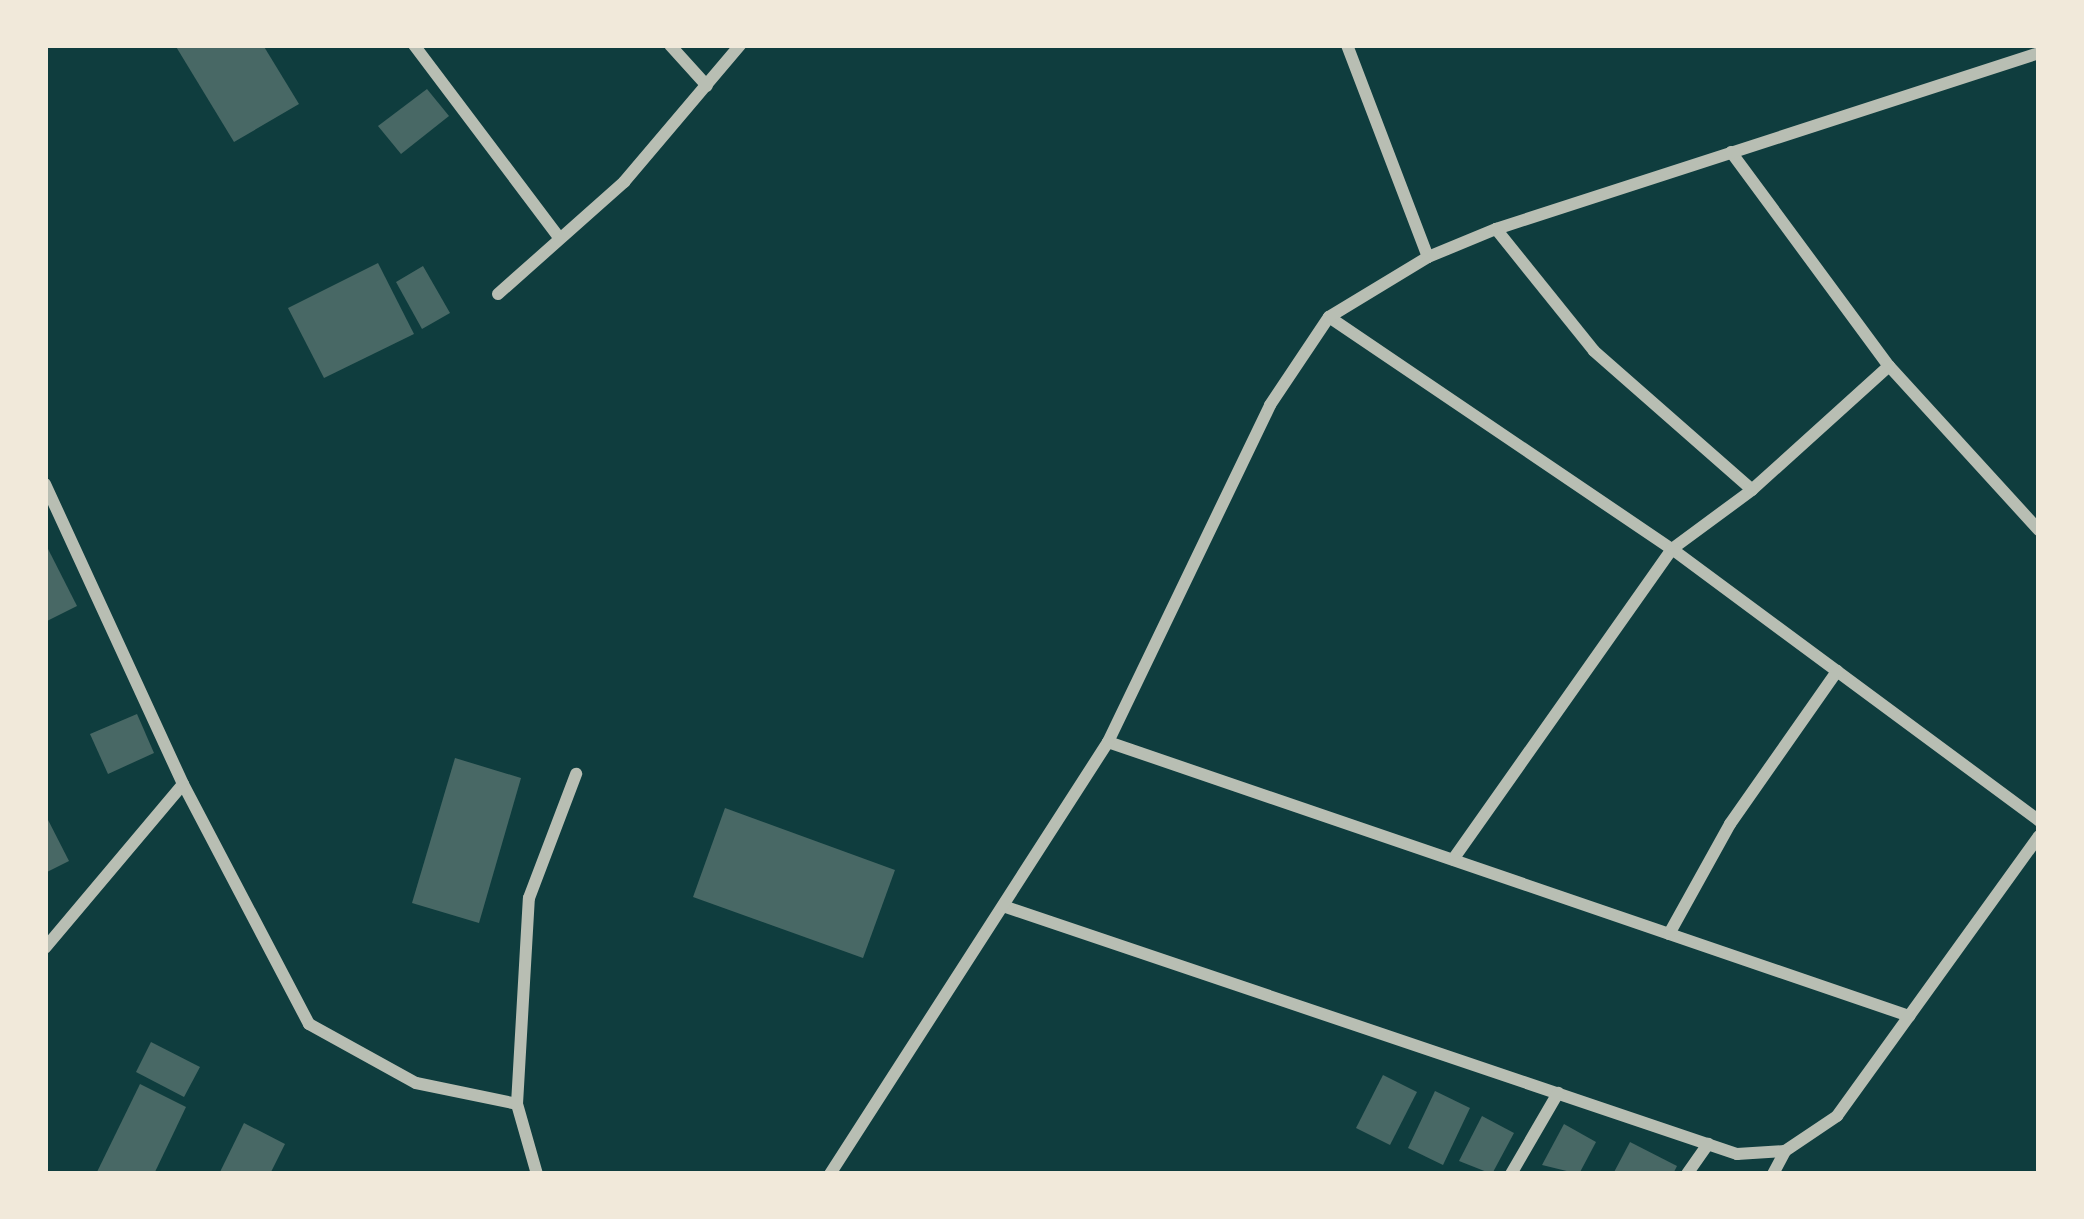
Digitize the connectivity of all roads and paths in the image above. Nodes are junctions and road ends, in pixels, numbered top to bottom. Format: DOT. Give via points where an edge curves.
graph roads {
  1 [pos="414,45"];
  2 [pos="670,45"];
  3 [pos="740,45"];
  4 [pos="1347,45"];
  5 [pos="2039,53"];
  6 [pos="707,86"];
  7 [pos="1731,152"];
  8 [pos="1496,229"];
  9 [pos="557,235"];
  10 [pos="1428,256"];
  11 [pos="498,294"];
  12 [pos="1330,317"];
  13 [pos="1889,366"];
  14 [pos="45,484"];
  15 [pos="1752,490"];
  16 [pos="2039,530"];
  17 [pos="1672,549"];
  18 [pos="1837,671"];
  19 [pos="1108,742"];
  20 [pos="576,774"];
  21 [pos="183,784"];
  22 [pos="2039,821"];
  23 [pos="2039,836"];
  24 [pos="1453,859"];
  25 [pos="1003,906"];
  26 [pos="1669,934"];
  27 [pos="45,948"];
  28 [pos="1909,1016"];
  29 [pos="1558,1094"];
  30 [pos="518,1104"];
  31 [pos="1708,1144"];
  32 [pos="1785,1151"];
  33 [pos="537,1174"];
  34 [pos="830,1174"];
  35 [pos="1511,1174"];
  36 [pos="1687,1174"];
  37 [pos="1773,1174"];
  1 -- 9 [label="street"];
  2 -- 6 [label="street"];
  3 -- 6 [label="street"];
  4 -- 10 [label="street"];
  5 -- 7 [label="street"];
  6 -- 9 [label="street" via="624,182"];
  7 -- 8 [label="street"];
  7 -- 13 [label="street"];
  8 -- 10 [label="street"];
  8 -- 15 [label="street" via="1594,351"];
  9 -- 11 [label="street"];
  10 -- 12 [label="street"];
  12 -- 17 [label="street"];
  12 -- 19 [label="street" via="1270,405"];
  13 -- 15 [label="street"];
  13 -- 16 [label="street"];
  14 -- 21 [label="street"];
  15 -- 17 [label="street"];
  17 -- 18 [label="street"];
  17 -- 24 [label="street"];
  18 -- 22 [label="street"];
  18 -- 26 [label="street" via="1730,824"];
  19 -- 24 [label="street"];
  19 -- 25 [label="street"];
  20 -- 30 [label="street" via="529,898"];
  21 -- 27 [label="street"];
  21 -- 30 [label="street" via="309,1024 416,1083"];
  23 -- 28 [label="street"];
  24 -- 26 [label="street"];
  25 -- 29 [label="street"];
  25 -- 34 [label="street"];
  26 -- 28 [label="street"];
  28 -- 32 [label="street" via="1837,1116"];
  29 -- 31 [label="street"];
  29 -- 35 [label="street"];
  30 -- 33 [label="street"];
  31 -- 32 [label="street" via="1737,1154"];
  31 -- 36 [label="street"];
  32 -- 37 [label="street"];
}
